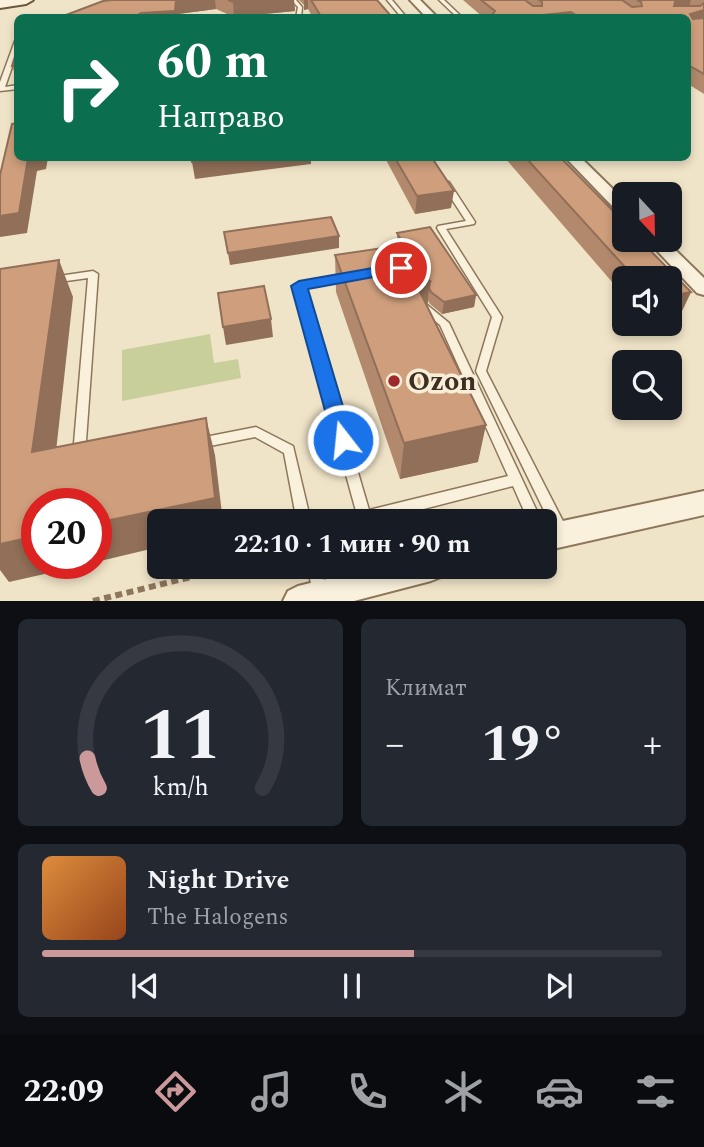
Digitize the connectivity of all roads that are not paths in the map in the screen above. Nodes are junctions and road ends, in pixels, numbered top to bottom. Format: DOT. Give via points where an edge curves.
graph roads {
  1 [pos="26,0"];
  2 [pos="389,0"];
  3 [pos="415,0"];
  4 [pos="442,0"];
  5 [pos="5,2"];
  6 [pos="401,14"];
  7 [pos="429,14"];
  8 [pos="457,14"];
  9 [pos="0,21"];
  10 [pos="14,51"];
  11 [pos="14,79"];
  12 [pos="2,80"];
  13 [pos="0,89"];
  14 [pos="576,161"];
  15 [pos="443,179"];
  16 [pos="612,197"];
  17 [pos="667,252"];
  18 [pos="363,275"];
  19 [pos="40,282"];
  20 [pos="704,289"];
  21 [pos="418,298"];
  22 [pos="188,446"];
  23 [pos="78,468"];
  24 [pos="517,479"];
  25 [pos="704,503"];
  26 [pos="301,509"];
  27 [pos="363,509"];
  28 [pos="404,509"];
  29 [pos="530,509"];
  30 [pos="541,509"];
  31 [pos="557,535"];
  32 [pos="312,579"];
  33 [pos="364,579"];
  34 [pos="309,598"];
  1 -- 5 [label="main road"];
  2 -- 6 [label="lane"];
  3 -- 7 [label="street"];
  4 -- 8 [label="lane"];
  5 -- 9 [label="main road"];
  10 -- 12 [label="lane"];
  11 -- 12 [label="lane"];
  12 -- 13 [label="lane"];
  14 -- 16 [label="street"];
  15 -- 30 [label="lane" via="471,222 441,228 497,317 481,371"];
  17 -- 20 [label="street"];
  18 -- 27 [label="lane" via="299,286"];
  19 -- 23 [label="lane" via="93,274"];
  21 -- 24 [label="lane" via="444,323"];
  22 -- 26 [label="lane" via="256,432 289,450"];
  24 -- 28 [label="lane"];
  24 -- 29 [label="lane"];
  25 -- 31 [label="street"];
  32 -- 34 [label="lane"];
  33 -- 34 [label="street"];
}
